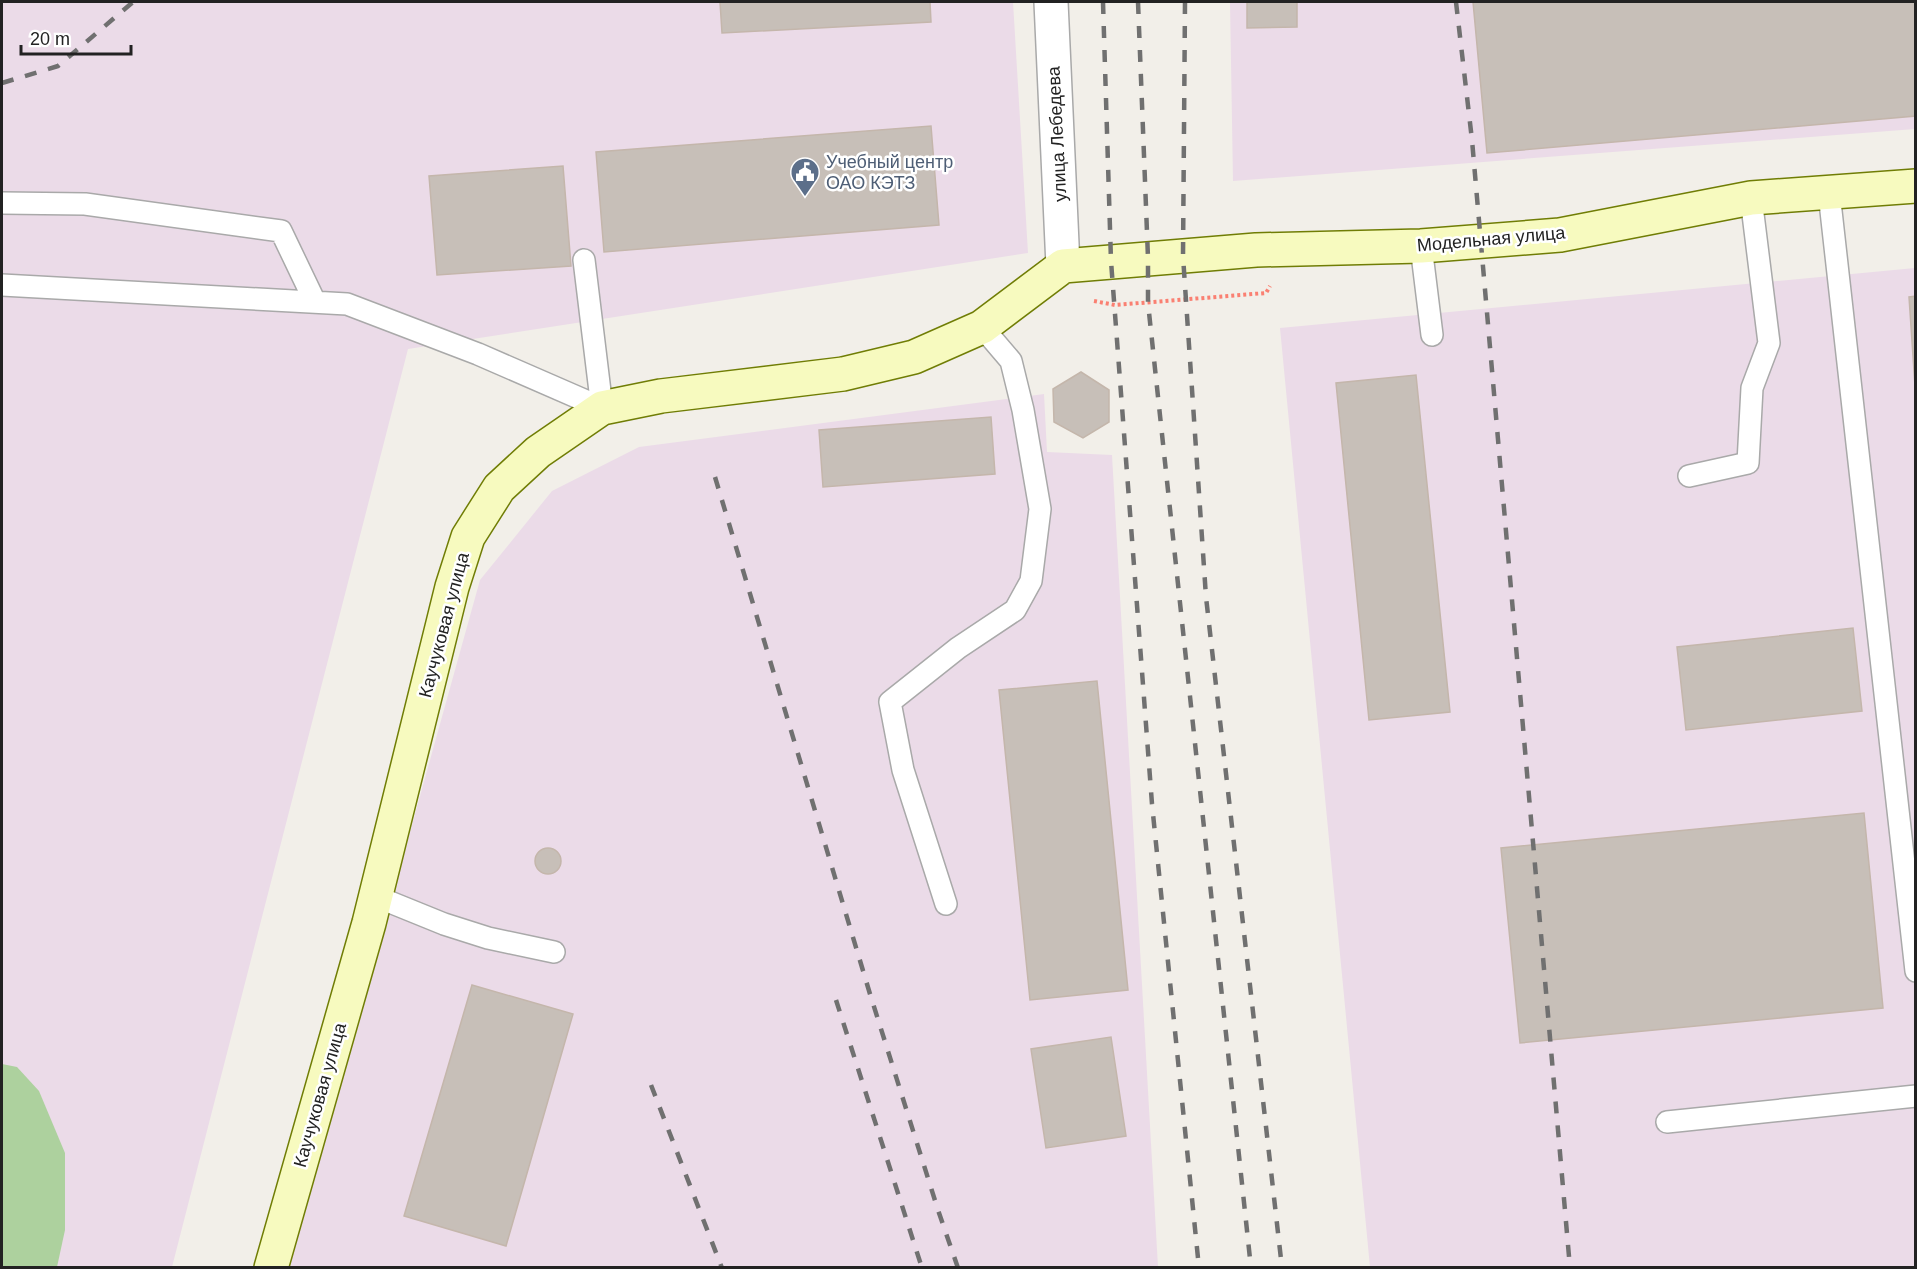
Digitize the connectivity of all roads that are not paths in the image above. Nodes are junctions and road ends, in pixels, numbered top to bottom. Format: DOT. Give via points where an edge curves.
graph roads {
  1 [pos="1051,2"];
  2 [pos="1916,186"];
  3 [pos="1829,193"];
  4 [pos="1751,198"];
  5 [pos="2,203"];
  6 [pos="1421,246"];
  7 [pos="584,260"];
  8 [pos="1063,266"];
  9 [pos="2,285"];
  10 [pos="315,302"];
  11 [pos="982,327"];
  12 [pos="1432,335"];
  13 [pos="602,408"];
  14 [pos="1689,476"];
  15 [pos="375,896"];
  16 [pos="946,904"];
  17 [pos="554,952"];
  18 [pos="1916,971"];
  19 [pos="1916,1096"];
  20 [pos="1667,1122"];
  21 [pos="271,1268"];
  1 -- 8 [label="street, улица Лебедева"];
  2 -- 3 [label="street, Модельная улица"];
  3 -- 4 [label="street, Модельная улица"];
  3 -- 18 [label="lane"];
  4 -- 6 [label="street, Модельная улица" via="1560,235"];
  4 -- 14 [label="lane" via="1769,343 1752,388 1748,463"];
  5 -- 10 [label="lane" via="85,204 281,231"];
  6 -- 8 [label="street, Модельная улица" via="1256,250"];
  6 -- 12 [label="lane"];
  7 -- 13 [label="lane"];
  8 -- 11 [label="street, Каучуковая улица"];
  9 -- 10 [label="lane"];
  10 -- 13 [label="lane" via="347,304 478,354"];
  11 -- 13 [label="street, Каучуковая улица" via="914,357 843,374 661,396"];
  11 -- 16 [label="lane" via="1011,361 1040,509 1032,581 1015,610 958,648 890,702 903,770"];
  13 -- 15 [label="street, Каучуковая улица" via="538,452 499,488 468,537"];
  15 -- 17 [label="lane" via="488,938"];
  15 -- 21 [label="street, Каучуковая улица"];
  19 -- 20 [label="lane"];
}
